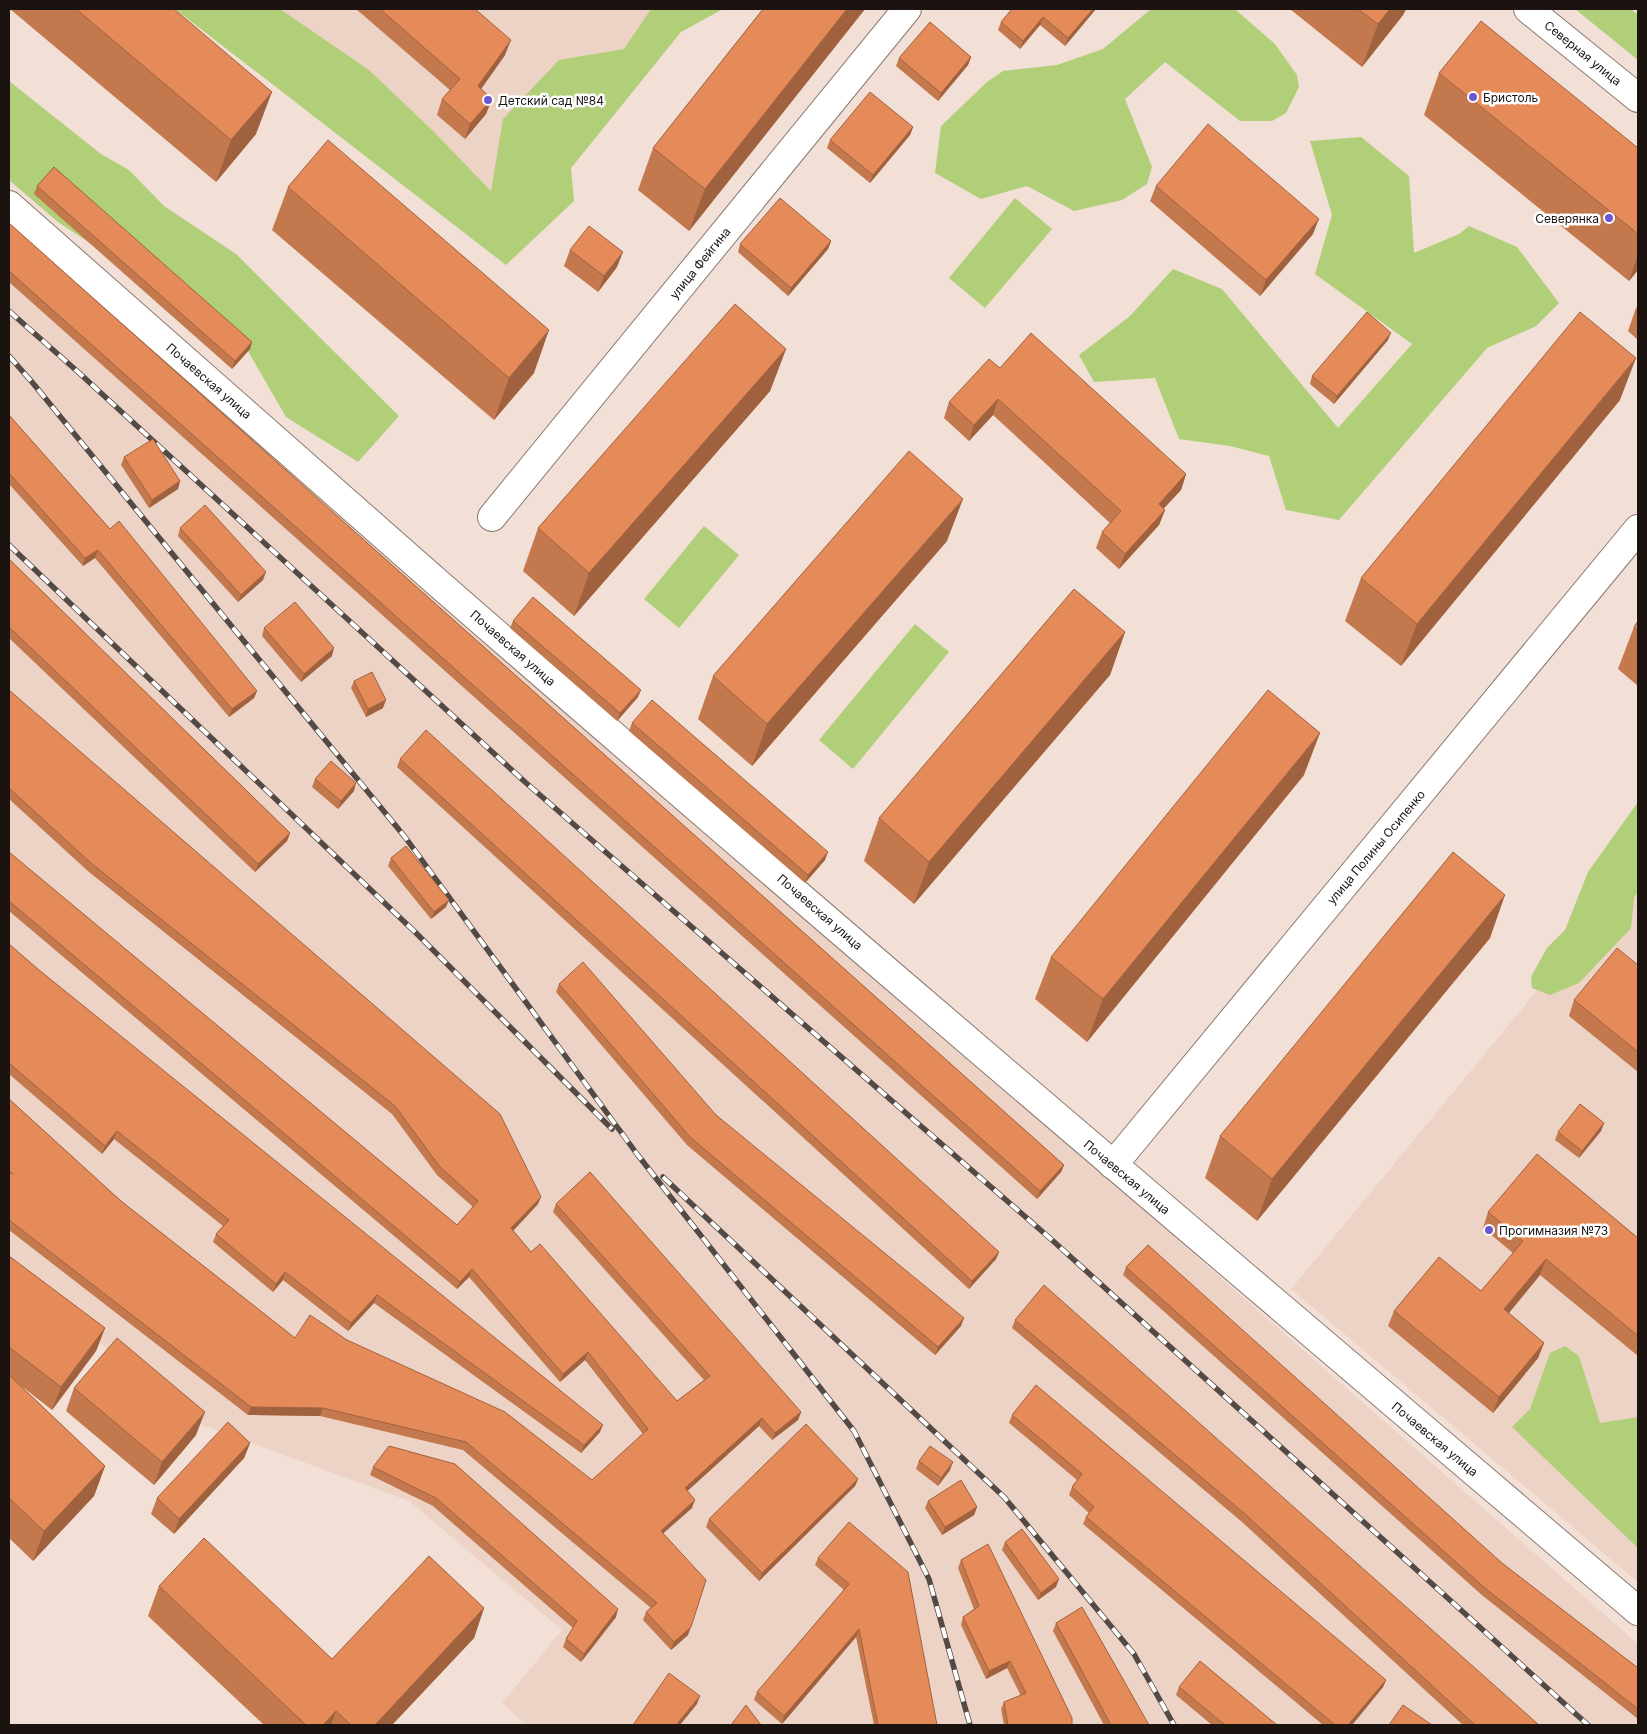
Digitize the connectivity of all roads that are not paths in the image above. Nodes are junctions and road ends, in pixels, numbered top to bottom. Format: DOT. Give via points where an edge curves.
graph roads {
  1 [pos="907,9"];
  2 [pos="1528,9"];
  3 [pos="1638,98"];
  4 [pos="9,205"];
  5 [pos="492,516"];
  6 [pos="1638,529"];
  7 [pos="1113,1165"];
  8 [pos="1638,1611"];
  1 -- 5 [label="street, улица Фейгина"];
  2 -- 3 [label="street, Северная улица"];
  4 -- 7 [label="street, Почаевская улица" via="431,577"];
  6 -- 7 [label="street, улица Полины Осипенко"];
  7 -- 8 [label="street, Почаевская улица"];
}
